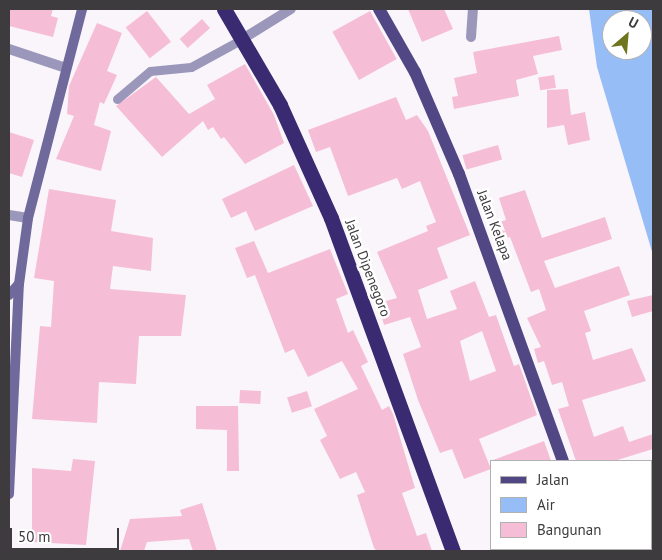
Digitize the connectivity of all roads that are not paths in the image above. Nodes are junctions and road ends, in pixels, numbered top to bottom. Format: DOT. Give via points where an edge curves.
graph roads {
  1 [pos="82,9"];
  2 [pos="224,9"];
  3 [pos="291,9"];
  4 [pos="379,9"];
  5 [pos="473,9"];
  6 [pos="471,37"];
  7 [pos="244,38"];
  8 [pos="9,49"];
  9 [pos="66,68"];
  10 [pos="117,100"];
  11 [pos="9,215"];
  12 [pos="28,218"];
  13 [pos="19,284"];
  14 [pos="9,295"];
  15 [pos="563,460"];
  16 [pos="9,494"];
  17 [pos="453,551"];
  1 -- 9 [label="main road"];
  2 -- 7 [label="highway, Jalan Dipenegoro"];
  3 -- 7 [label="street"];
  4 -- 15 [label="main road, Jalan Kelapa" via="415,72 459,174"];
  5 -- 6 [label="street"];
  7 -- 10 [label="lane" via="191,67 150,71"];
  7 -- 17 [label="highway, Jalan Dipenegoro" via="331,218"];
  8 -- 9 [label="street"];
  9 -- 12 [label="main road"];
  11 -- 12 [label="street"];
  12 -- 13 [label="main road"];
  13 -- 14 [label="main road"];
  13 -- 16 [label="main road"];
}
